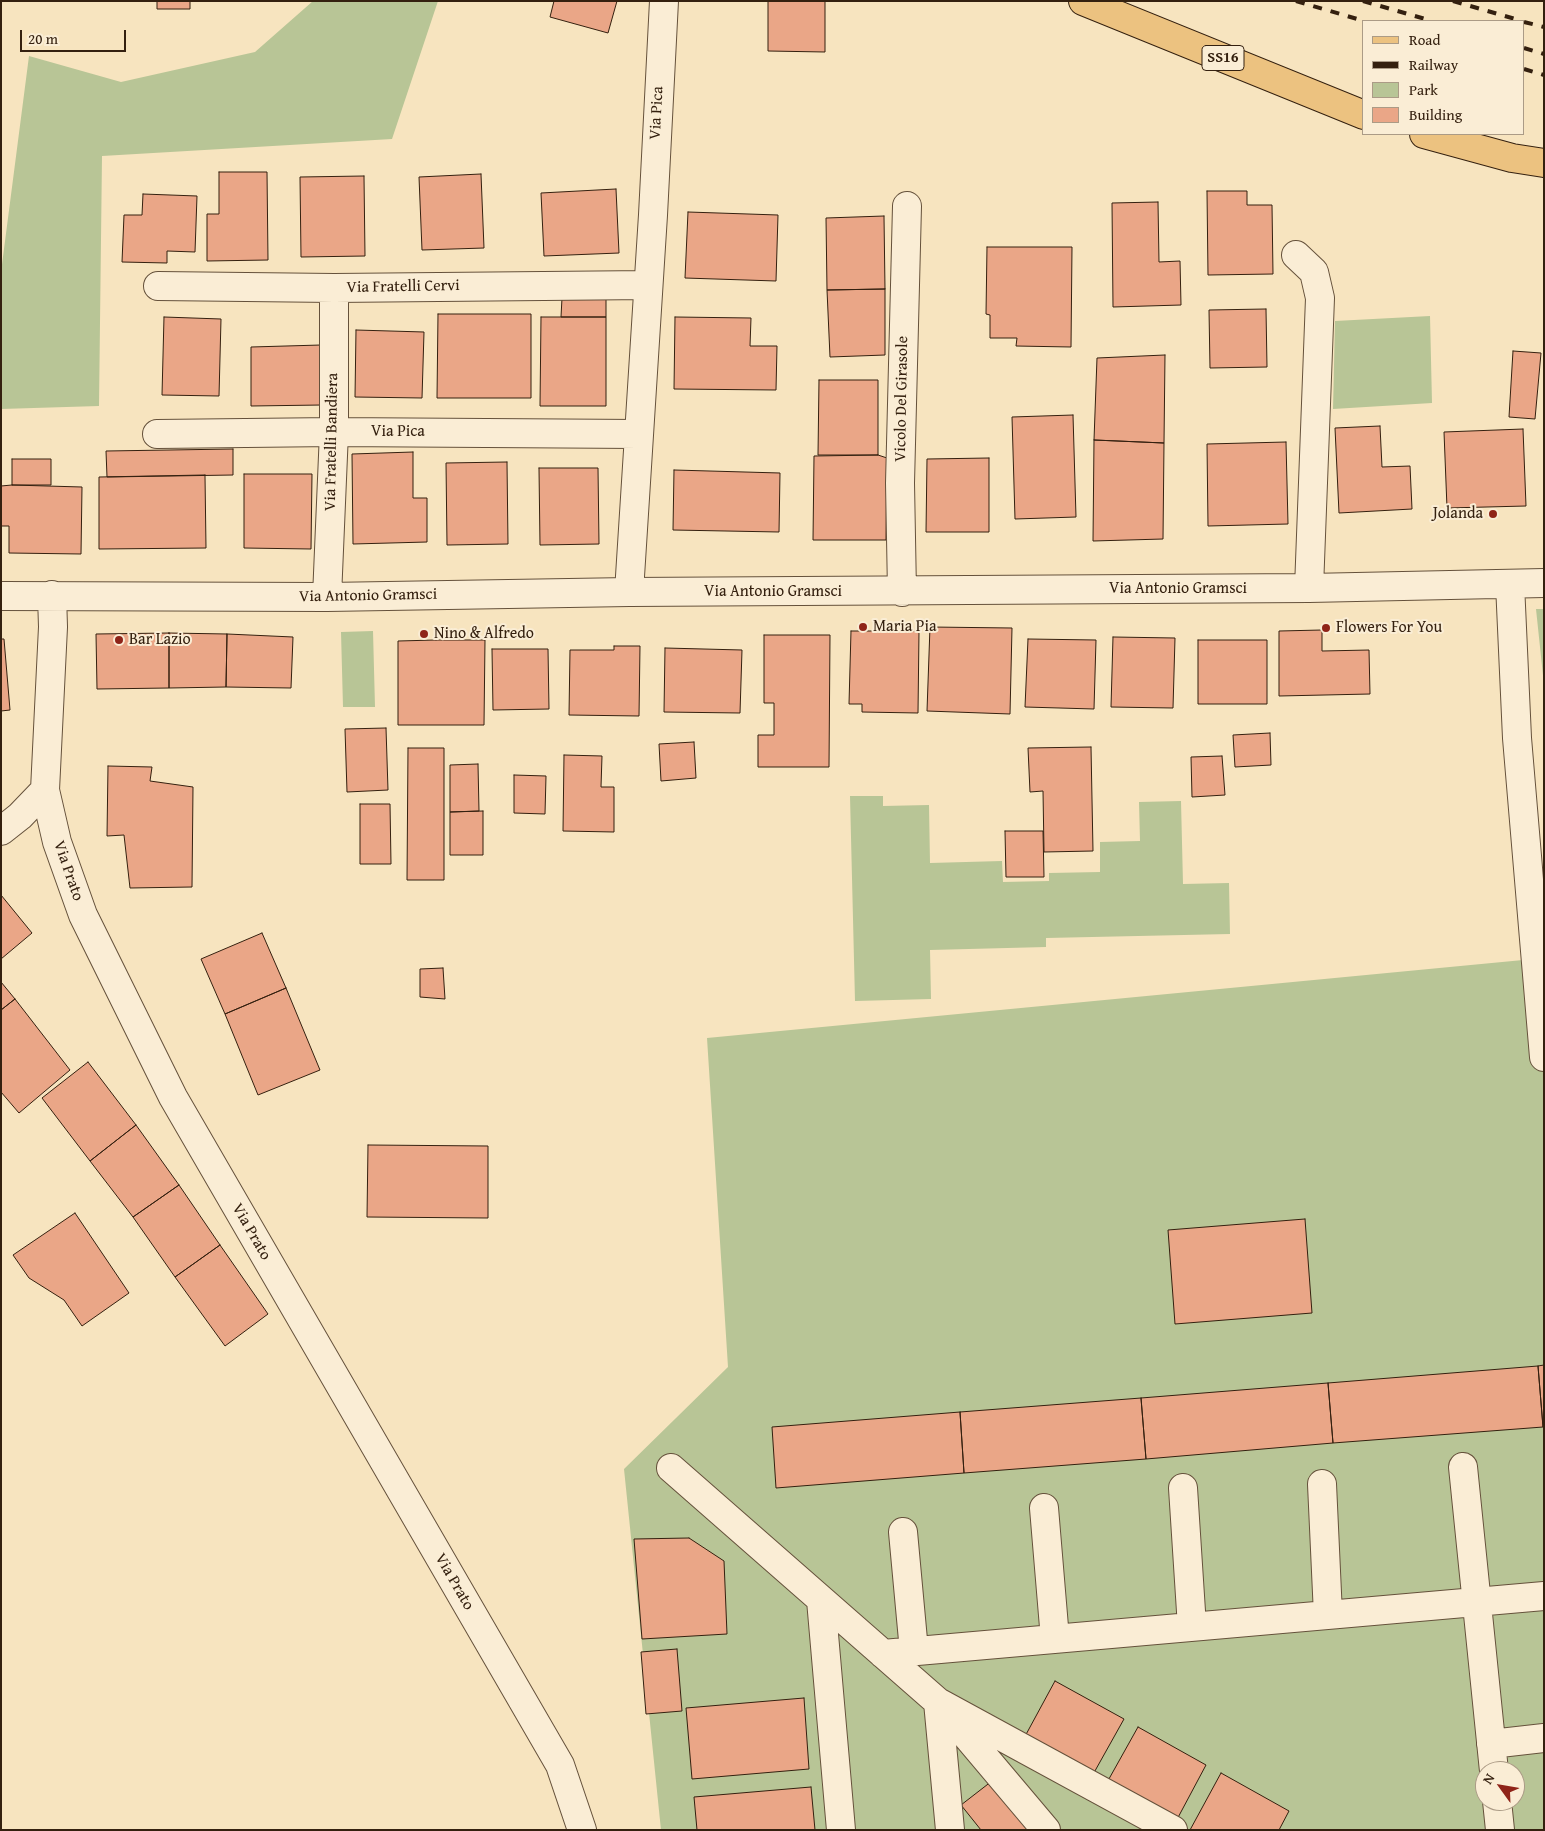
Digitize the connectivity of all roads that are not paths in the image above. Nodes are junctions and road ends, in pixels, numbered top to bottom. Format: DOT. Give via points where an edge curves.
graph roads {
  1 [pos="664,1"];
  2 [pos="1083,1"];
  3 [pos="1362,114"];
  4 [pos="1428,135"];
  5 [pos="1544,164"];
  6 [pos="907,206"];
  7 [pos="1296,255"];
  8 [pos="648,285"];
  9 [pos="158,286"];
  10 [pos="334,288"];
  11 [pos="334,432"];
  12 [pos="157,434"];
  13 [pos="638,434"];
  14 [pos="1544,583"];
  15 [pos="1510,584"];
  16 [pos="1309,588"];
  17 [pos="629,592"];
  18 [pos="902,592"];
  19 [pos="52,595"];
  20 [pos="1,596"];
  21 [pos="327,597"];
  22 [pos="45,790"];
  23 [pos="1,831"];
  24 [pos="1544,1058"];
  25 [pos="1463,1466"];
  26 [pos="671,1468"];
  27 [pos="1322,1484"];
  28 [pos="1183,1488"];
  29 [pos="1044,1508"];
  30 [pos="903,1532"];
  31 [pos="1544,1596"];
  32 [pos="821,1600"];
  33 [pos="1476,1602"];
  34 [pos="1328,1615"];
  35 [pos="1192,1627"];
  36 [pos="1055,1639"];
  37 [pos="914,1651"];
  38 [pos="883,1654"];
  39 [pos="938,1702"];
  40 [pos="1544,1738"];
  41 [pos="1491,1744"];
  42 [pos="1493,1761"];
  43 [pos="1498,1811"];
  44 [pos="582,1830"];
  45 [pos="841,1830"];
  46 [pos="950,1830"];
  47 [pos="1046,1830"];
  48 [pos="1173,1830"];
  49 [pos="1500,1830"];
  1 -- 8 [label="street, Via Pica"];
  2 -- 3 [label="main road, SS16"];
  4 -- 5 [label="main road"];
  6 -- 18 [label="street, Vicolo Del Girasole" via="900,483"];
  7 -- 16 [label="street" via="1314,272 1320,298"];
  8 -- 10 [label="street, Via Fratelli Cervi"];
  8 -- 13 [label="street, Via Pica"];
  9 -- 10 [label="street, Via Fratelli Cervi"];
  10 -- 11 [label="street, Via Fratelli Bandiera"];
  11 -- 12 [label="street, Via Pica"];
  11 -- 13 [label="street, Via Pica"];
  11 -- 21 [label="street, Via Fratelli Bandiera"];
  13 -- 17 [label="street, Via Pica"];
  14 -- 15 [label="street, Via Antonio Gramsci"];
  15 -- 16 [label="street, Via Antonio Gramsci"];
  15 -- 24 [label="street" via="1517,738"];
  16 -- 18 [label="street, Via Antonio Gramsci"];
  17 -- 18 [label="street, Via Antonio Gramsci"];
  17 -- 21 [label="street, Via Antonio Gramsci"];
  19 -- 20 [label="street, Via Antonio Gramsci"];
  19 -- 21 [label="street, Via Antonio Gramsci"];
  19 -- 22 [label="street, Via Prato"];
  22 -- 23 [label="street"];
  22 -- 44 [label="street, Via Prato" via="57,842 83,914 173,1097 560,1765"];
  25 -- 33 [label="street"];
  26 -- 32 [label="street"];
  27 -- 34 [label="street"];
  28 -- 35 [label="street"];
  29 -- 36 [label="street"];
  30 -- 37 [label="street"];
  31 -- 33 [label="street"];
  32 -- 38 [label="street"];
  32 -- 45 [label="street"];
  33 -- 34 [label="street"];
  33 -- 41 [label="street"];
  34 -- 35 [label="street"];
  35 -- 36 [label="street"];
  36 -- 37 [label="street"];
  37 -- 38 [label="street"];
  38 -- 39 [label="street"];
  39 -- 46 [label="street"];
  39 -- 47 [label="street"];
  39 -- 48 [label="street"];
  40 -- 41 [label="street"];
  41 -- 42 [label="street"];
  43 -- 49 [label="street"];
}
